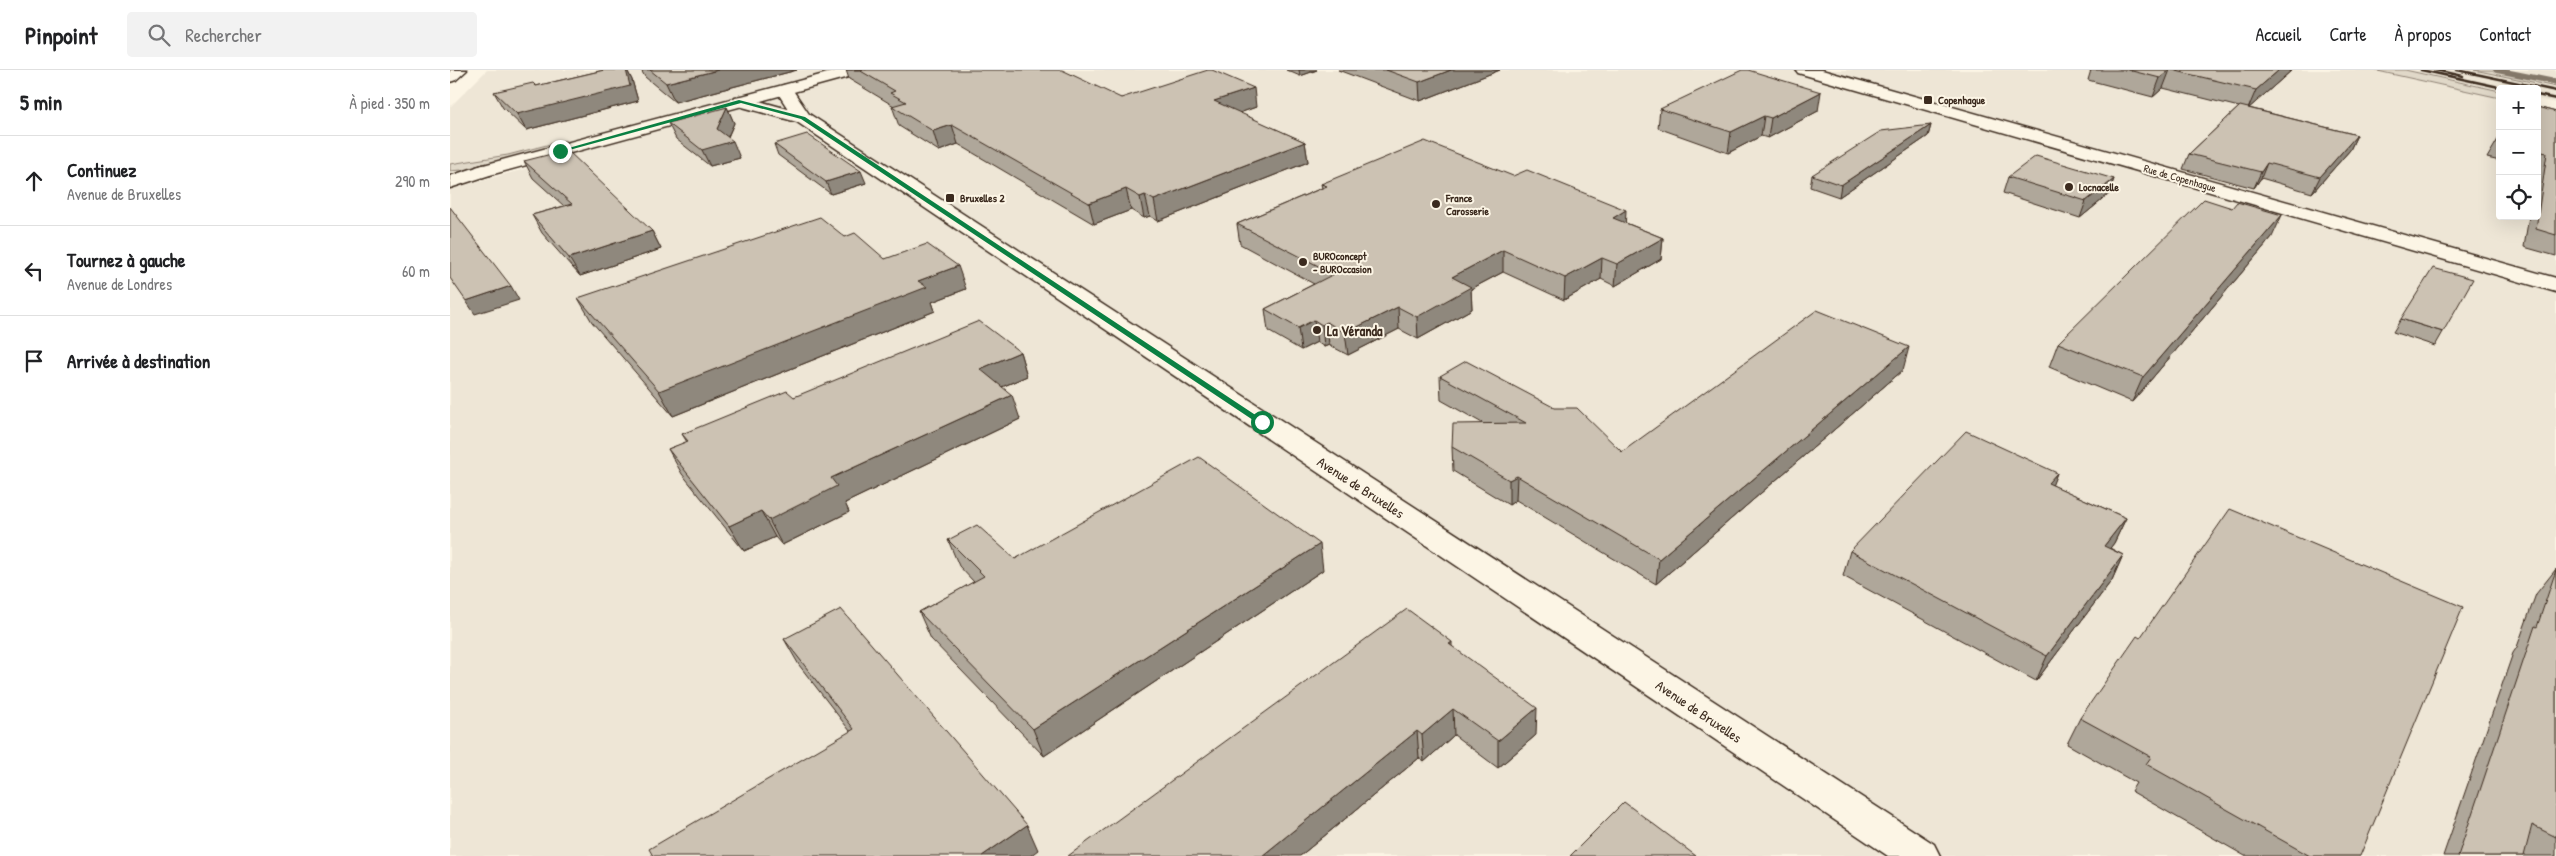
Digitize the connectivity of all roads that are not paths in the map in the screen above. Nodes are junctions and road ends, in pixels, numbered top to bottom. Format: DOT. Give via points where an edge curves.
graph roads {
  1 [pos="459,70"];
  2 [pos="857,70"];
  3 [pos="1804,70"];
  4 [pos="450,77"];
  5 [pos="784,90"];
  6 [pos="741,102"];
  7 [pos="803,118"];
  8 [pos="483,171"];
  9 [pos="450,174"];
  10 [pos="450,182"];
  11 [pos="2556,285"];
  12 [pos="1920,856"];
  1 -- 4 [label="street"];
  2 -- 5 [label="street"];
  3 -- 11 [label="street, Rue de Copenhague"];
  5 -- 6 [label="street"];
  5 -- 7 [label="street, Avenue de Bruxelles"];
  6 -- 7 [label="street, Avenue de Bruxelles"];
  6 -- 8 [label="street"];
  7 -- 12 [label="street, Avenue de Bruxelles"];
  8 -- 9 [label="street"];
  8 -- 10 [label="street"];
}
